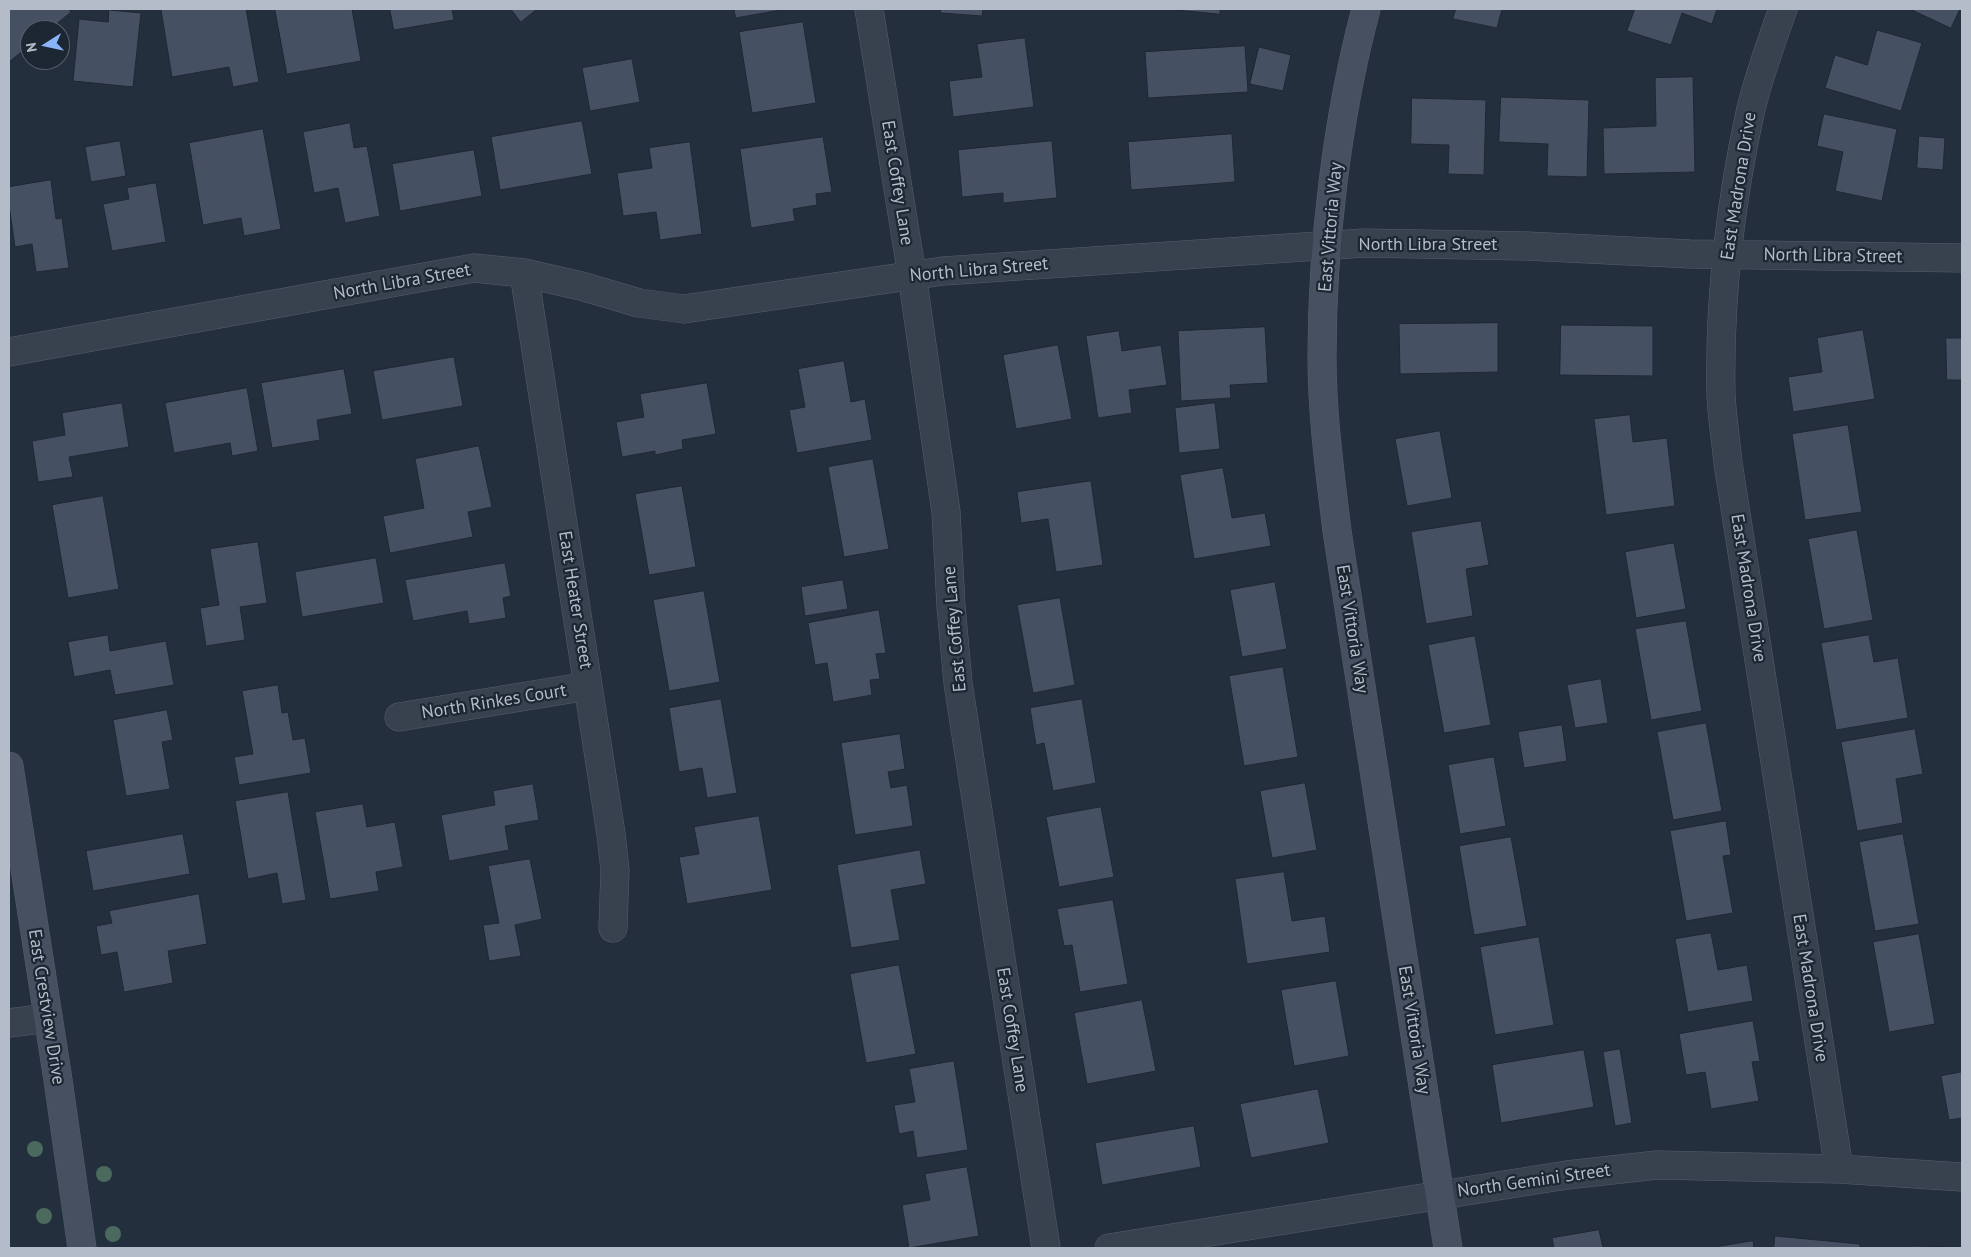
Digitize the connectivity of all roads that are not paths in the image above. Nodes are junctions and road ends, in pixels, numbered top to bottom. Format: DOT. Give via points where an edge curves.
graph roads {
  1 [pos="870,9"];
  2 [pos="1366,9"];
  3 [pos="1783,9"];
  4 [pos="1327,246"];
  5 [pos="1727,254"];
  6 [pos="1962,258"];
  7 [pos="524,273"];
  8 [pos="912,275"];
  9 [pos="9,352"];
  10 [pos="588,686"];
  11 [pos="400,717"];
  12 [pos="9,766"];
  13 [pos="613,928"];
  14 [pos="48,1018"];
  15 [pos="9,1023"];
  16 [pos="1839,1169"];
  17 [pos="1962,1177"];
  18 [pos="1440,1194"];
  19 [pos="82,1248"];
  20 [pos="1046,1248"];
  21 [pos="1109,1248"];
  22 [pos="1448,1248"];
  1 -- 8 [label="street, East Coffey Lane"];
  2 -- 4 [label="street, East Vittoria Way" via="1340,134"];
  3 -- 5 [label="street, East Madrona Drive" via="1750,112"];
  4 -- 5 [label="street, North Libra Street" via="1364,243 1527,246"];
  4 -- 8 [label="street, North Libra Street"];
  4 -- 18 [label="street, East Vittoria Way" via="1322,359 1337,531"];
  5 -- 6 [label="street, North Libra Street"];
  5 -- 16 [label="street, East Madrona Drive" via="1721,397 1728,463"];
  7 -- 8 [label="street, North Libra Street" via="639,303 684,308"];
  7 -- 9 [label="street, North Libra Street" via="474,268"];
  7 -- 10 [label="street, East Heater Street"];
  8 -- 20 [label="street, East Coffey Lane" via="946,512 958,683"];
  10 -- 11 [label="street, North Rinkes Court"];
  10 -- 13 [label="street, East Heater Street" via="615,870"];
  12 -- 14 [label="street, East Crestview Drive"];
  14 -- 15 [label="street"];
  14 -- 19 [label="street, East Crestview Drive"];
  16 -- 17 [label="street, North Gemini Street"];
  16 -- 18 [label="street, North Gemini Street" via="1657,1165"];
  18 -- 21 [label="street, North Gemini Street"];
  18 -- 22 [label="street, East Vittoria Way"];
}
